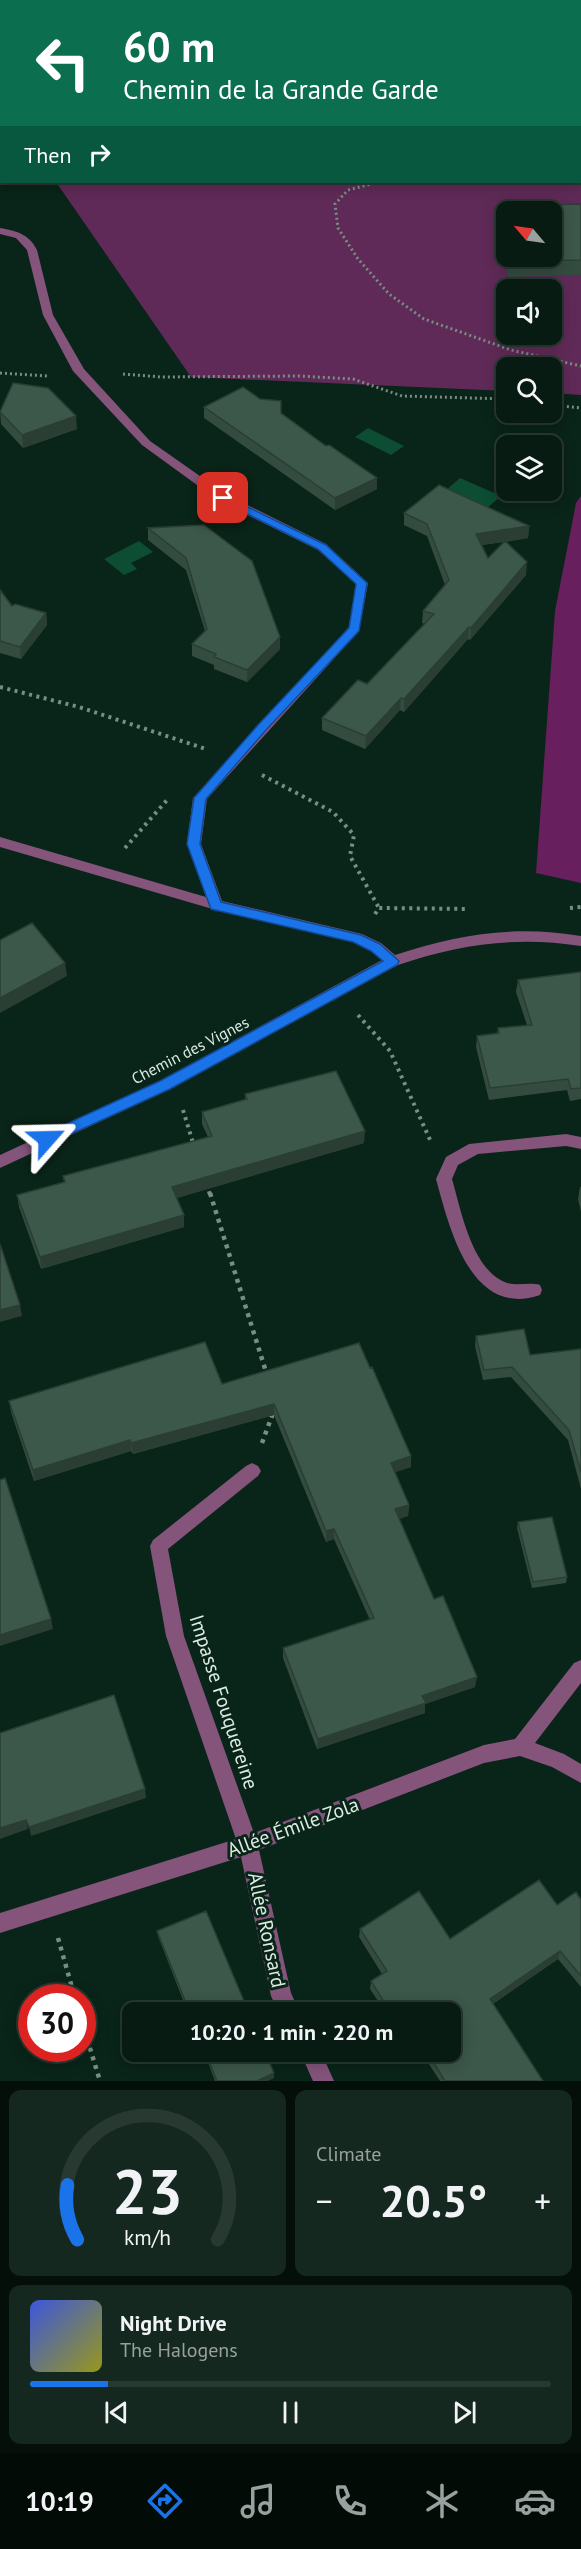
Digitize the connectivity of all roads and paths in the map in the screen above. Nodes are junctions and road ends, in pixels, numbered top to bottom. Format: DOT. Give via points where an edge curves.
graph roads {
  1 [pos="375,183"];
  2 [pos="0,231"];
  3 [pos="581,366"];
  4 [pos="79,371"];
  5 [pos="0,373"];
  6 [pos="496,399"];
  7 [pos="562,406"];
  8 [pos="581,408"];
  9 [pos="171,796"];
  10 [pos="0,842"];
  11 [pos="124,849"];
  12 [pos="216,905"];
  13 [pos="581,941"];
  14 [pos="393,961"];
  15 [pos="336,990"];
  16 [pos="165,1085"];
  17 [pos="581,1143"];
  18 [pos="196,1150"];
  19 [pos="452,1161"];
  20 [pos="0,1162"];
  21 [pos="203,1173"];
  22 [pos="534,1290"];
  23 [pos="269,1382"];
  24 [pos="276,1404"];
  25 [pos="252,1471"];
  26 [pos="581,1669"];
  27 [pos="520,1747"];
  28 [pos="581,1774"];
  29 [pos="248,1845"];
  30 [pos="48,1906"];
  31 [pos="0,1923"];
  32 [pos="71,1984"];
  33 [pos="284,2002"];
  34 [pos="94,2062"];
  35 [pos="314,2062"];
  36 [pos="100,2081"];
  37 [pos="324,2081"];
  1 -- 3 [label="path" via="348,190 335,204 338,228 358,259 389,294 424,319 468,336"];
  2 -- 4 [label="street" via="20,234 28,241 48,315"];
  4 -- 5 [label="path" via="46,376"];
  4 -- 6 [label="path" via="161,377 353,379 402,396"];
  4 -- 12 [label="street" via="146,443 223,498 322,547 362,583 355,628 200,798 194,844"];
  7 -- 8 [label="path"];
  9 -- 11 [label="path"];
  10 -- 12 [label="street"];
  12 -- 14 [label="street" via="357,938"];
  13 -- 14 [label="street, Chemin des Vignes" via="511,934 474,938"];
  14 -- 15 [label="street, Chemin des Vignes"];
  15 -- 16 [label="street, Chemin des Vignes"];
  15 -- 19 [label="path" via="390,1051 431,1143"];
  16 -- 18 [label="path" via="182,1106"];
  16 -- 20 [label="street, Chemin des Vignes"];
  17 -- 19 [label="street" via="566,1140 475,1148"];
  19 -- 22 [label="street" via="444,1179 467,1254 502,1289"];
  21 -- 23 [label="path"];
  24 -- 25 [label="path"];
  25 -- 29 [label="street, Impasse Fouquereine" via="159,1546 175,1636"];
  26 -- 27 [label="street"];
  27 -- 28 [label="street" via="557,1760"];
  27 -- 29 [label="street, Allée Émile Zola" via="484,1754"];
  29 -- 30 [label="street, Allée Émile Zola"];
  29 -- 33 [label="street, Allée Ronsard"];
  30 -- 31 [label="street, Allée Émile Zola"];
  30 -- 32 [label="path"];
  34 -- 36 [label="path"];
  35 -- 37 [label="street"];
}
